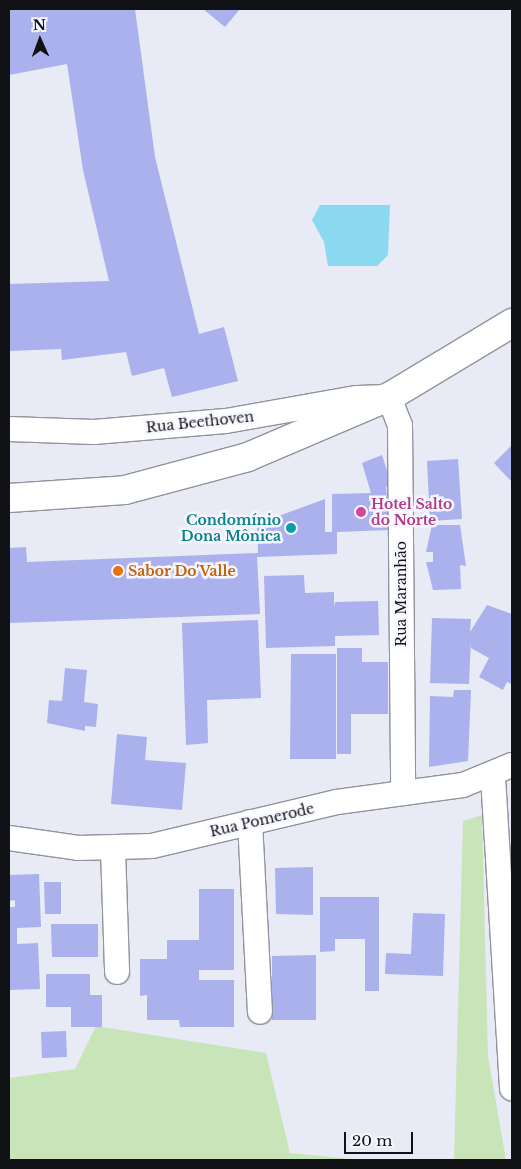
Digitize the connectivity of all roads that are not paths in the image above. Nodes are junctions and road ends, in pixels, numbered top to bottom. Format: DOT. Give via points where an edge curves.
graph roads {
  1 [pos="512,323"];
  2 [pos="389,397"];
  3 [pos="9,429"];
  4 [pos="9,498"];
  5 [pos="502,771"];
  6 [pos="403,792"];
  7 [pos="250,822"];
  8 [pos="9,838"];
  9 [pos="114,849"];
  10 [pos="117,972"];
  11 [pos="260,1012"];
  12 [pos="512,1088"];
  1 -- 2 [label="main road"];
  2 -- 3 [label="street, Rua Beethoven" via="357,398 226,421 94,432"];
  2 -- 4 [label="main road" via="248,457 160,482 83,495"];
  2 -- 6 [label="street, Rua Maranhão" via="400,426"];
  5 -- 6 [label="street, Rua Pomerode"];
  5 -- 12 [label="street"];
  6 -- 7 [label="street, Rua Pomerode"];
  7 -- 9 [label="street, Rua Pomerode" via="152,846"];
  7 -- 11 [label="street"];
  8 -- 9 [label="street, Rua Pomerode"];
  9 -- 10 [label="street"];
}
